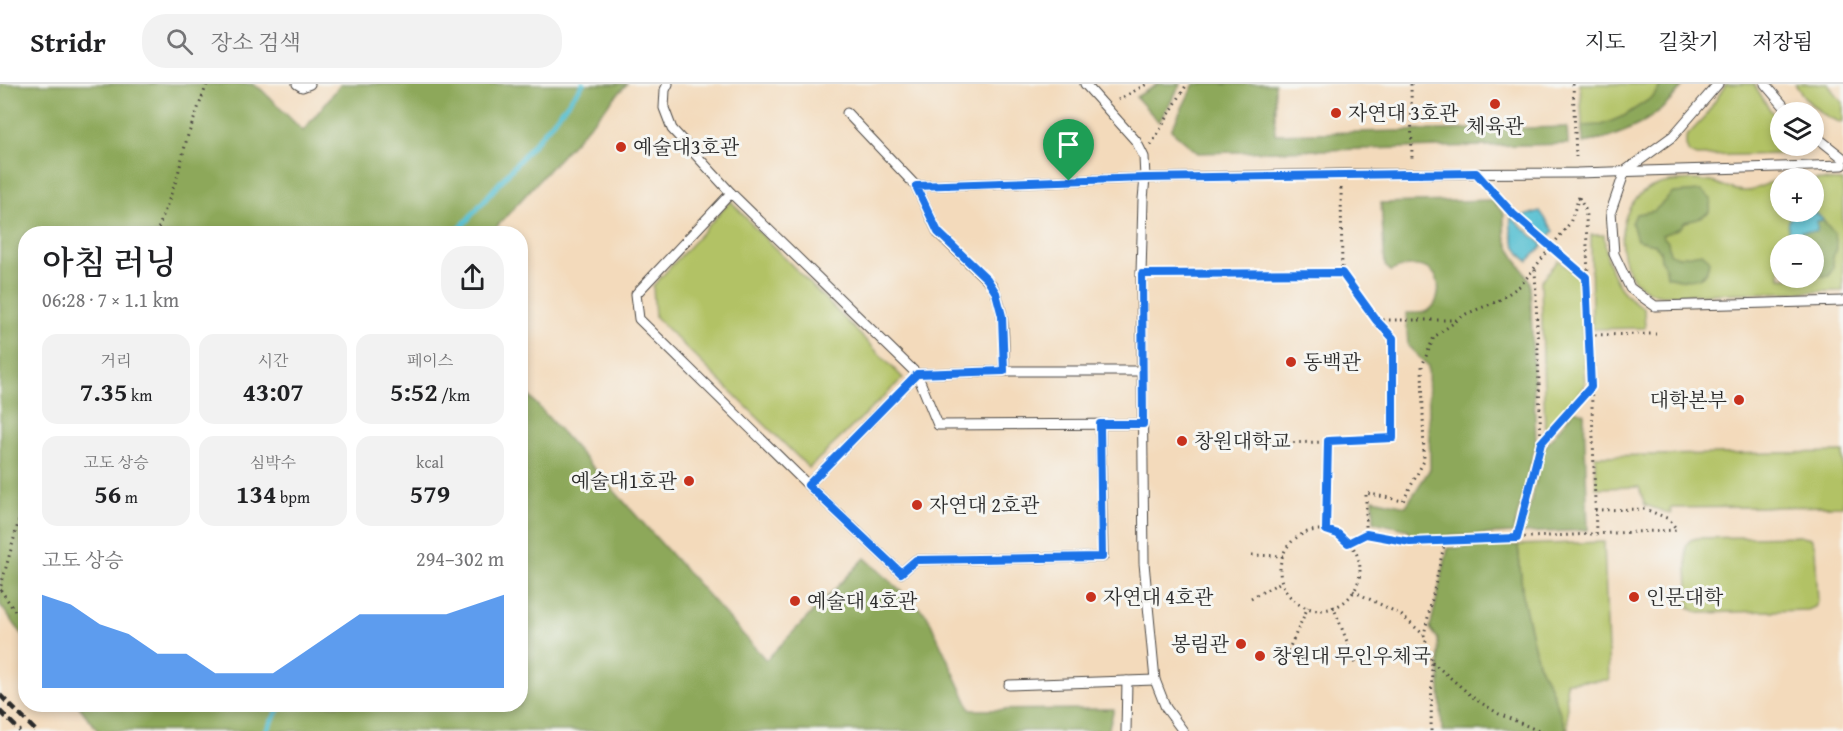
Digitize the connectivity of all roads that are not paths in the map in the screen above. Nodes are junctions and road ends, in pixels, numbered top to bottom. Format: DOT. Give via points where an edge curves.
graph roads {
  1 [pos="297,84"];
  2 [pos="310,84"];
  3 [pos="668,84"];
  4 [pos="1085,84"];
  5 [pos="1718,84"];
  6 [pos="1766,84"];
  7 [pos="1781,102"];
  8 [pos="847,113"];
  9 [pos="1824,143"];
  10 [pos="1843,158"];
  11 [pos="1843,165"];
  12 [pos="1625,171"];
  13 [pos="1145,178"];
  14 [pos="916,186"];
  15 [pos="731,193"];
  16 [pos="1843,301"];
  17 [pos="1004,371"];
  18 [pos="1142,371"];
  19 [pos="917,374"];
  20 [pos="1100,424"];
  21 [pos="1143,424"];
  22 [pos="808,485"];
  23 [pos="1155,680"];
  24 [pos="1127,681"];
  25 [pos="1009,685"];
  26 [pos="1126,731"];
  27 [pos="1183,731"];
  1 -- 2 [label="lane"];
  3 -- 15 [label="lane" via="664,108 672,129"];
  4 -- 13 [label="lane" via="1136,141 1144,157"];
  5 -- 12 [label="lane" via="1673,136"];
  6 -- 7 [label="lane"];
  8 -- 14 [label="lane"];
  9 -- 10 [label="lane"];
  11 -- 12 [label="lane"];
  12 -- 13 [label="lane"];
  12 -- 16 [label="lane" via="1611,211 1614,254 1630,288 1655,306"];
  13 -- 14 [label="lane"];
  13 -- 18 [label="lane"];
  14 -- 17 [label="lane" via="938,232 987,279 996,293 1002,316"];
  15 -- 19 [label="lane"];
  15 -- 22 [label="lane" via="636,294 639,319"];
  17 -- 18 [label="lane"];
  17 -- 19 [label="lane"];
  18 -- 21 [label="lane"];
  19 -- 20 [label="lane" via="938,425"];
  19 -- 22 [label="lane"];
  20 -- 21 [label="lane"];
  20 -- 22 [label="lane" via="1102,557 916,560 901,573"];
  21 -- 23 [label="lane" via="1144,563"];
  23 -- 24 [label="lane"];
  23 -- 27 [label="lane" via="1166,708"];
  24 -- 25 [label="lane"];
  24 -- 26 [label="lane"];
}
